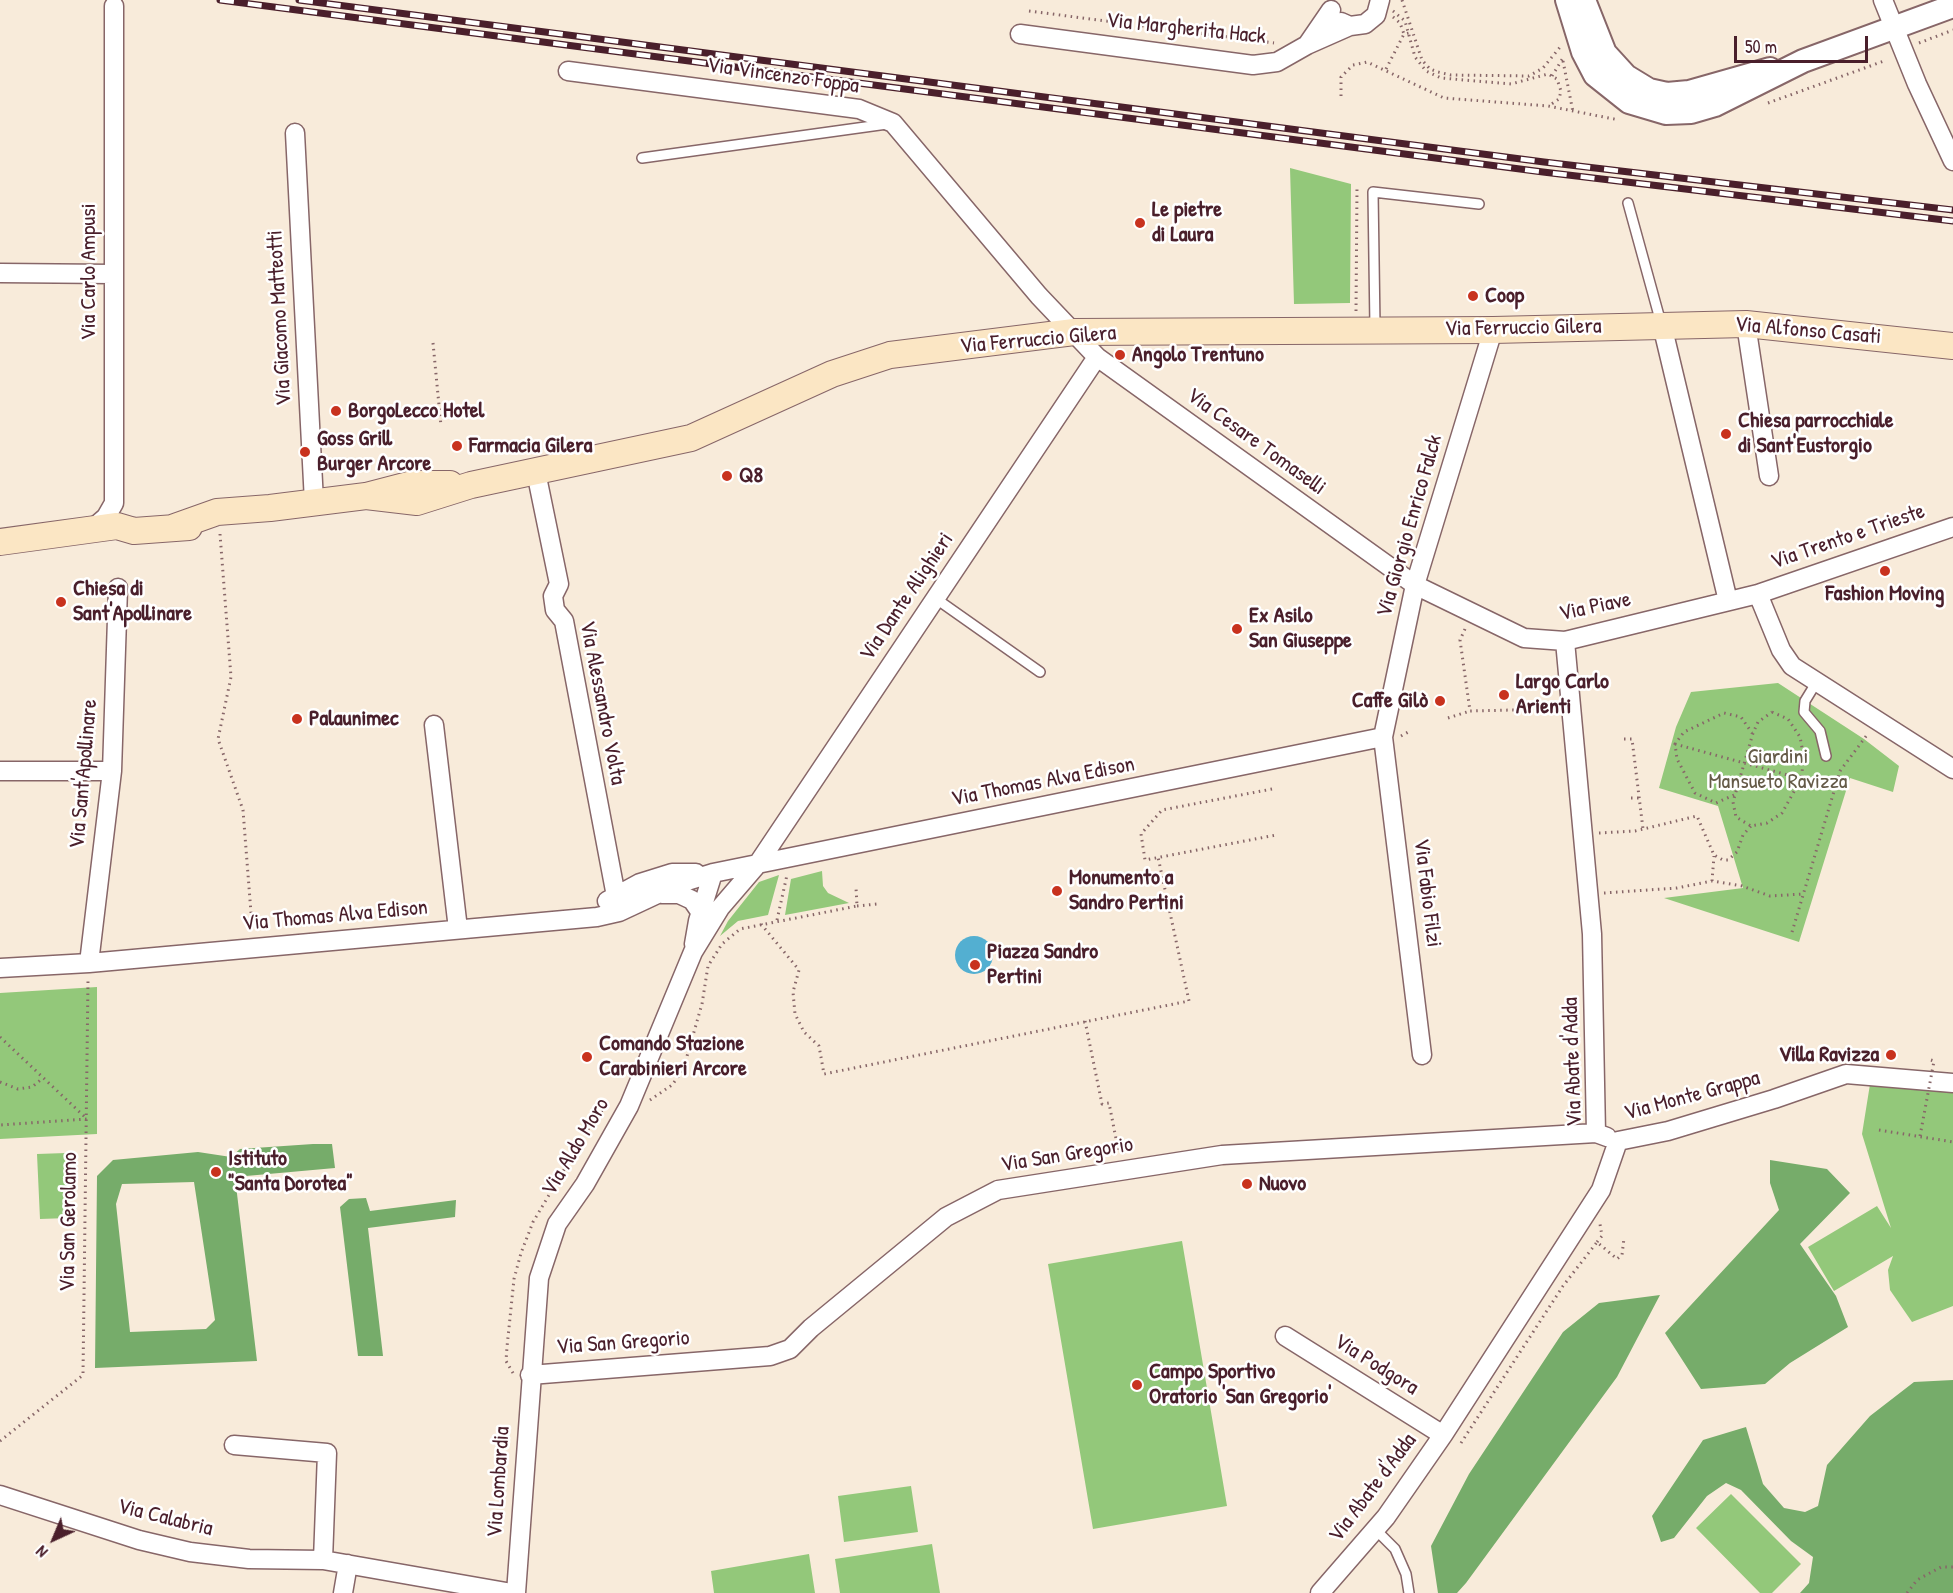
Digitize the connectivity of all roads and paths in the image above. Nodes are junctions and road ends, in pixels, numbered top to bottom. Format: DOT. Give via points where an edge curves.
graph roads {
  1 [pos="1402,0"];
  2 [pos="1567,0"];
  3 [pos="1584,0"];
  4 [pos="1883,0"];
  5 [pos="1330,5"];
  6 [pos="114,6"];
  7 [pos="1953,6"];
  8 [pos="1385,7"];
  9 [pos="1029,11"];
  10 [pos="1350,26"];
  11 [pos="1894,27"];
  12 [pos="1953,30"];
  13 [pos="1411,33"];
  14 [pos="1020,34"];
  15 [pos="1404,34"];
  16 [pos="1563,41"];
  17 [pos="1277,44"];
  18 [pos="1307,45"];
  19 [pos="1916,46"];
  20 [pos="1563,59"];
  21 [pos="1386,69"];
  22 [pos="568,71"];
  23 [pos="1613,78"];
  24 [pos="1341,96"];
  25 [pos="1548,106"];
  26 [pos="1573,112"];
  27 [pos="1593,116"];
  28 [pos="893,123"];
  29 [pos="295,133"];
  30 [pos="642,158"];
  31 [pos="1953,161"];
  32 [pos="1357,187"];
  33 [pos="1628,203"];
  34 [pos="1479,204"];
  35 [pos="0,273"];
  36 [pos="113,274"];
  37 [pos="1746,324"];
  38 [pos="1662,325"];
  39 [pos="1365,330"];
  40 [pos="1493,330"];
  41 [pos="1074,332"];
  42 [pos="433,343"];
  43 [pos="1953,346"];
  44 [pos="1097,357"];
  45 [pos="441,426"];
  46 [pos="536,472"];
  47 [pos="1769,476"];
  48 [pos="314,502"];
  49 [pos="270,508"];
  50 [pos="219,527"];
  51 [pos="1953,527"];
  52 [pos="172,528"];
  53 [pos="91,530"];
  54 [pos="134,531"];
  55 [pos="13,536"];
  56 [pos="0,556"];
  57 [pos="1415,585"];
  58 [pos="118,588"];
  59 [pos="1758,594"];
  60 [pos="935,598"];
  61 [pos="1728,601"];
  62 [pos="1471,615"];
  63 [pos="1565,641"];
  64 [pos="1040,672"];
  65 [pos="1816,683"];
  66 [pos="1570,709"];
  67 [pos="1470,711"];
  68 [pos="1448,718"];
  69 [pos="1877,722"];
  70 [pos="434,725"];
  71 [pos="1752,733"];
  72 [pos="1383,737"];
  73 [pos="1624,739"];
  74 [pos="1675,744"];
  75 [pos="1826,756"];
  76 [pos="1744,762"];
  77 [pos="1953,769"];
  78 [pos="0,771"];
  79 [pos="112,771"];
  80 [pos="1801,778"];
  81 [pos="1835,788"];
  82 [pos="1272,789"];
  83 [pos="1736,794"];
  84 [pos="1631,798"];
  85 [pos="1639,798"];
  86 [pos="1751,826"];
  87 [pos="1643,829"];
  88 [pos="1582,834"];
  89 [pos="1276,835"];
  90 [pos="1714,855"];
  91 [pos="786,857"];
  92 [pos="1158,857"];
  93 [pos="757,865"];
  94 [pos="713,873"];
  95 [pos="1712,881"];
  96 [pos="856,888"];
  97 [pos="662,894"];
  98 [pos="1588,894"];
  99 [pos="1803,894"];
  100 [pos="617,904"];
  101 [pos="857,906"];
  102 [pos="877,906"];
  103 [pos="251,913"];
  104 [pos="701,913"];
  105 [pos="777,920"];
  106 [pos="760,924"];
  107 [pos="458,929"];
  108 [pos="1792,932"];
  109 [pos="693,952"];
  110 [pos="89,963"];
  111 [pos="0,968"];
  112 [pos="1085,1021"];
  113 [pos="0,1037"];
  114 [pos="1422,1055"];
  115 [pos="1931,1060"];
  116 [pos="43,1078"];
  117 [pos="0,1082"];
  118 [pos="1953,1083"];
  119 [pos="628,1106"];
  120 [pos="87,1119"];
  121 [pos="0,1125"];
  122 [pos="1879,1130"];
  123 [pos="1596,1133"];
  124 [pos="1920,1137"];
  125 [pos="1618,1141"];
  126 [pos="1953,1142"];
  127 [pos="1122,1171"];
  128 [pos="1600,1224"];
  129 [pos="1624,1238"];
  130 [pos="1597,1242"];
  131 [pos="1285,1336"];
  132 [pos="522,1375"];
  133 [pos="1443,1435"];
  134 [pos="0,1441"];
  135 [pos="234,1445"];
  136 [pos="1457,1448"];
  137 [pos="0,1495"];
  138 [pos="1376,1529"];
  139 [pos="323,1560"];
  140 [pos="348,1564"];
  141 [pos="1953,1566"];
  142 [pos="343,1593"];
  143 [pos="514,1593"];
  144 [pos="1320,1593"];
  145 [pos="1409,1593"];
  146 [pos="1907,1593"];
  1 -- 13 [label="path"];
  2 -- 23 [label="street" via="1583,52 1595,75"];
  3 -- 23 [label="street"];
  4 -- 11 [label="street"];
  5 -- 10 [label="street, Via Margherita Hack" via="1342,23"];
  5 -- 18 [label="street, Via Margherita Hack"];
  6 -- 36 [label="street, Via Carlo Ampusi"];
  7 -- 11 [label="street"];
  8 -- 10 [label="street, Via Margherita Hack" via="1379,8 1365,24"];
  8 -- 13 [label="path" via="1400,15"];
  8 -- 15 [label="path" via="1400,23"];
  9 -- 17 [label="path"];
  10 -- 18 [label="street, Via Margherita Hack"];
  11 -- 23 [label="street" via="1803,61 1733,98 1691,112 1653,111 1629,102"];
  11 -- 31 [label="street"];
  12 -- 19 [label="path"];
  13 -- 15 [label="path"];
  13 -- 16 [label="path" via="1430,69 1452,75 1529,76 1549,62"];
  13 -- 25 [label="path" via="1415,57 1432,75 1511,84 1552,76 1561,91 1559,99"];
  14 -- 18 [label="street, Via Margherita Hack" via="1253,65 1277,62"];
  15 -- 21 [label="path"];
  20 -- 26 [label="path"];
  21 -- 24 [label="path" via="1367,62 1353,65 1341,76"];
  21 -- 25 [label="path" via="1444,98"];
  22 -- 28 [label="street, Via Vincenzo Foppa" via="859,109"];
  25 -- 26 [label="path"];
  26 -- 27 [label="path"];
  28 -- 30 [label="lane"];
  28 -- 41 [label="street, Via Vincenzo Foppa"];
  29 -- 48 [label="street, Via Giacomo Matteotti"];
  32 -- 39 [label="path"];
  33 -- 38 [label="lane"];
  34 -- 39 [label="lane" via="1373,192"];
  35 -- 36 [label="street"];
  36 -- 53 [label="street, Via Carlo Ampusi" via="114,503"];
  37 -- 38 [label="main road, Via Alfonso Casati"];
  37 -- 43 [label="main road, Via Alfonso Casati"];
  37 -- 47 [label="street"];
  38 -- 40 [label="main road, Via Ferruccio Gilera"];
  38 -- 61 [label="street"];
  39 -- 40 [label="main road, Via Ferruccio Gilera"];
  39 -- 41 [label="main road, Via Ferruccio Gilera"];
  40 -- 57 [label="street, Via Giorgio Enrico Falck"];
  41 -- 44 [label="street, Via Cesare Tomaselli"];
  41 -- 46 [label="main road, Via Ferruccio Gilera" via="890,355 832,374 690,438"];
  42 -- 45 [label="path"];
  44 -- 57 [label="street, Via Cesare Tomaselli"];
  44 -- 60 [label="street, Via Dante Alighieri"];
  46 -- 48 [label="main road, Via Ferruccio Gilera" via="471,484 417,502 366,496"];
  46 -- 100 [label="street, Via Alessandro Volta" via="559,584 553,596 555,610 564,621"];
  48 -- 49 [label="main road, Via Ferruccio Gilera"];
  49 -- 50 [label="main road, Via Ferruccio Gilera"];
  49 -- 52 [label="main road, Via Ferruccio Gilera" via="217,512"];
  50 -- 52 [label="main road, Via Ferruccio Gilera"];
  50 -- 103 [label="path" via="231,677 218,739 243,810"];
  51 -- 59 [label="street, Via Trento e Trieste"];
  52 -- 54 [label="main road, Via Ferruccio Gilera"];
  53 -- 54 [label="main road, Via Ferruccio Gilera" via="117,526"];
  53 -- 55 [label="main road, Via Ferruccio Gilera"];
  54 -- 56 [label="main road, Via Ferruccio Gilera" via="122,540"];
  57 -- 62 [label="street, Via Piave"];
  57 -- 72 [label="street, Via Giorgio Enrico Falck"];
  58 -- 79 [label="street, Via Sant'Apollinare"];
  59 -- 61 [label="street, Via Piave"];
  59 -- 65 [label="street" via="1781,650 1792,666"];
  60 -- 64 [label="lane"];
  60 -- 93 [label="street, Via Dante Alighieri"];
  61 -- 63 [label="street, Via Piave"];
  62 -- 63 [label="street, Via Piave" via="1524,639"];
  62 -- 67 [label="path" via="1460,640"];
  63 -- 66 [label="street, Via Abate d'Adda"];
  65 -- 69 [label="street"];
  65 -- 75 [label="lane" via="1805,701 1804,712 1820,731"];
  66 -- 67 [label="path"];
  66 -- 88 [label="street, Via Abate d'Adda"];
  67 -- 68 [label="path"];
  69 -- 77 [label="street"];
  69 -- 81 [label="path" via="1840,771"];
  70 -- 107 [label="street"];
  71 -- 74 [label="path" via="1740,717 1725,714 1684,732"];
  71 -- 76 [label="path"];
  71 -- 80 [label="path" via="1772,711 1788,718 1800,737 1804,758"];
  72 -- 91 [label="street, Via Thomas Alva Edison"];
  72 -- 114 [label="street, Via Fabio Filzi"];
  73 -- 85 [label="path" via="1632,739"];
  74 -- 76 [label="path"];
  74 -- 83 [label="path" via="1677,759 1695,793 1716,803"];
  76 -- 80 [label="path"];
  76 -- 83 [label="path"];
  78 -- 79 [label="street"];
  79 -- 110 [label="street, Via Sant'Apollinare"];
  80 -- 81 [label="path"];
  80 -- 86 [label="path" via="1782,813 1767,823"];
  81 -- 99 [label="path"];
  82 -- 92 [label="path" via="1162,810 1141,834 1145,860"];
  83 -- 86 [label="path" via="1734,812"];
  84 -- 85 [label="path"];
  85 -- 87 [label="path"];
  86 -- 90 [label="path" via="1733,857 1723,860"];
  87 -- 88 [label="path"];
  87 -- 90 [label="path" via="1696,816"];
  88 -- 98 [label="street, Via Abate d'Adda"];
  89 -- 92 [label="path"];
  90 -- 95 [label="path"];
  91 -- 93 [label="street, Via Thomas Alva Edison"];
  91 -- 105 [label="path" via="787,874"];
  92 -- 112 [label="path" via="1189,1001"];
  93 -- 94 [label="street, Via Thomas Alva Edison"];
  93 -- 109 [label="street, Via Aldo Moro" via="720,908"];
  94 -- 97 [label="street, Via Thomas Alva Edison"];
  94 -- 100 [label="street, Via Thomas Alva Edison" via="672,873 640,883"];
  94 -- 104 [label="street, Via Aldo Moro"];
  95 -- 98 [label="path" via="1665,889"];
  95 -- 99 [label="path" via="1770,896"];
  96 -- 101 [label="path"];
  97 -- 100 [label="street, Via Thomas Alva Edison"];
  97 -- 104 [label="street" via="679,894 692,900"];
  98 -- 123 [label="street, Via Abate d'Adda" via="1596,1038"];
  99 -- 108 [label="path"];
  100 -- 107 [label="street, Via Thomas Alva Edison" via="585,916"];
  101 -- 102 [label="path"];
  101 -- 105 [label="path"];
  104 -- 109 [label="street, Via Aldo Moro"];
  105 -- 106 [label="path"];
  106 -- 112 [label="path" via="799,969 793,992 795,1014 804,1032 819,1046 824,1074"];
  106 -- 119 [label="path" via="740,929 722,944 708,966 702,1004 683,1070 672,1085 646,1103"];
  107 -- 110 [label="street, Via Thomas Alva Edison"];
  109 -- 119 [label="street, Via Aldo Moro"];
  110 -- 111 [label="street, Via Thomas Alva Edison"];
  110 -- 120 [label="path, Via San Gerolamo"];
  112 -- 127 [label="path" via="1102,1104 1109,1103"];
  113 -- 116 [label="path"];
  115 -- 124 [label="path, bridge" via="1934,1061"];
  116 -- 117 [label="path" via="32,1087 18,1089"];
  116 -- 120 [label="path"];
  118 -- 125 [label="street, Via Monte Grappa" via="1846,1074 1668,1131"];
  119 -- 132 [label="street, Via Aldo Moro" via="585,1184 557,1224 543,1262"];
  119 -- 132 [label="path" via="599,1111 533,1222 514,1279 506,1361"];
  120 -- 121 [label="path"];
  120 -- 134 [label="path, Via San Gerolamo" via="83,1375"];
  122 -- 124 [label="path"];
  123 -- 125 [label="street, Via Abate d'Adda"];
  123 -- 127 [label="street, Via San Gregorio" via="1222,1155"];
  124 -- 126 [label="path"];
  125 -- 133 [label="street, Via Abate d'Adda" via="1601,1190"];
  127 -- 132 [label="street, Via San Gregorio" via="998,1190 946,1217 790,1349 770,1356"];
  128 -- 130 [label="path" via="1602,1236"];
  129 -- 130 [label="path" via="1622,1255 1617,1259"];
  130 -- 136 [label="path" via="1563,1286"];
  131 -- 133 [label="street, Via Podgora"];
  132 -- 143 [label="street, Via Lombardia"];
  133 -- 138 [label="street, Via Abate d'Adda"];
  135 -- 139 [label="street" via="327,1453"];
  137 -- 139 [label="street, Via Calabria" via="190,1552 249,1559"];
  138 -- 144 [label="street, Via Abate d'Adda"];
  138 -- 145 [label="lane" via="1395,1549"];
  139 -- 140 [label="street, Via Calabria"];
  140 -- 142 [label="street"];
  140 -- 143 [label="street, Via Calabria"];
  141 -- 146 [label="path" via="1941,1567 1917,1580"];
}
